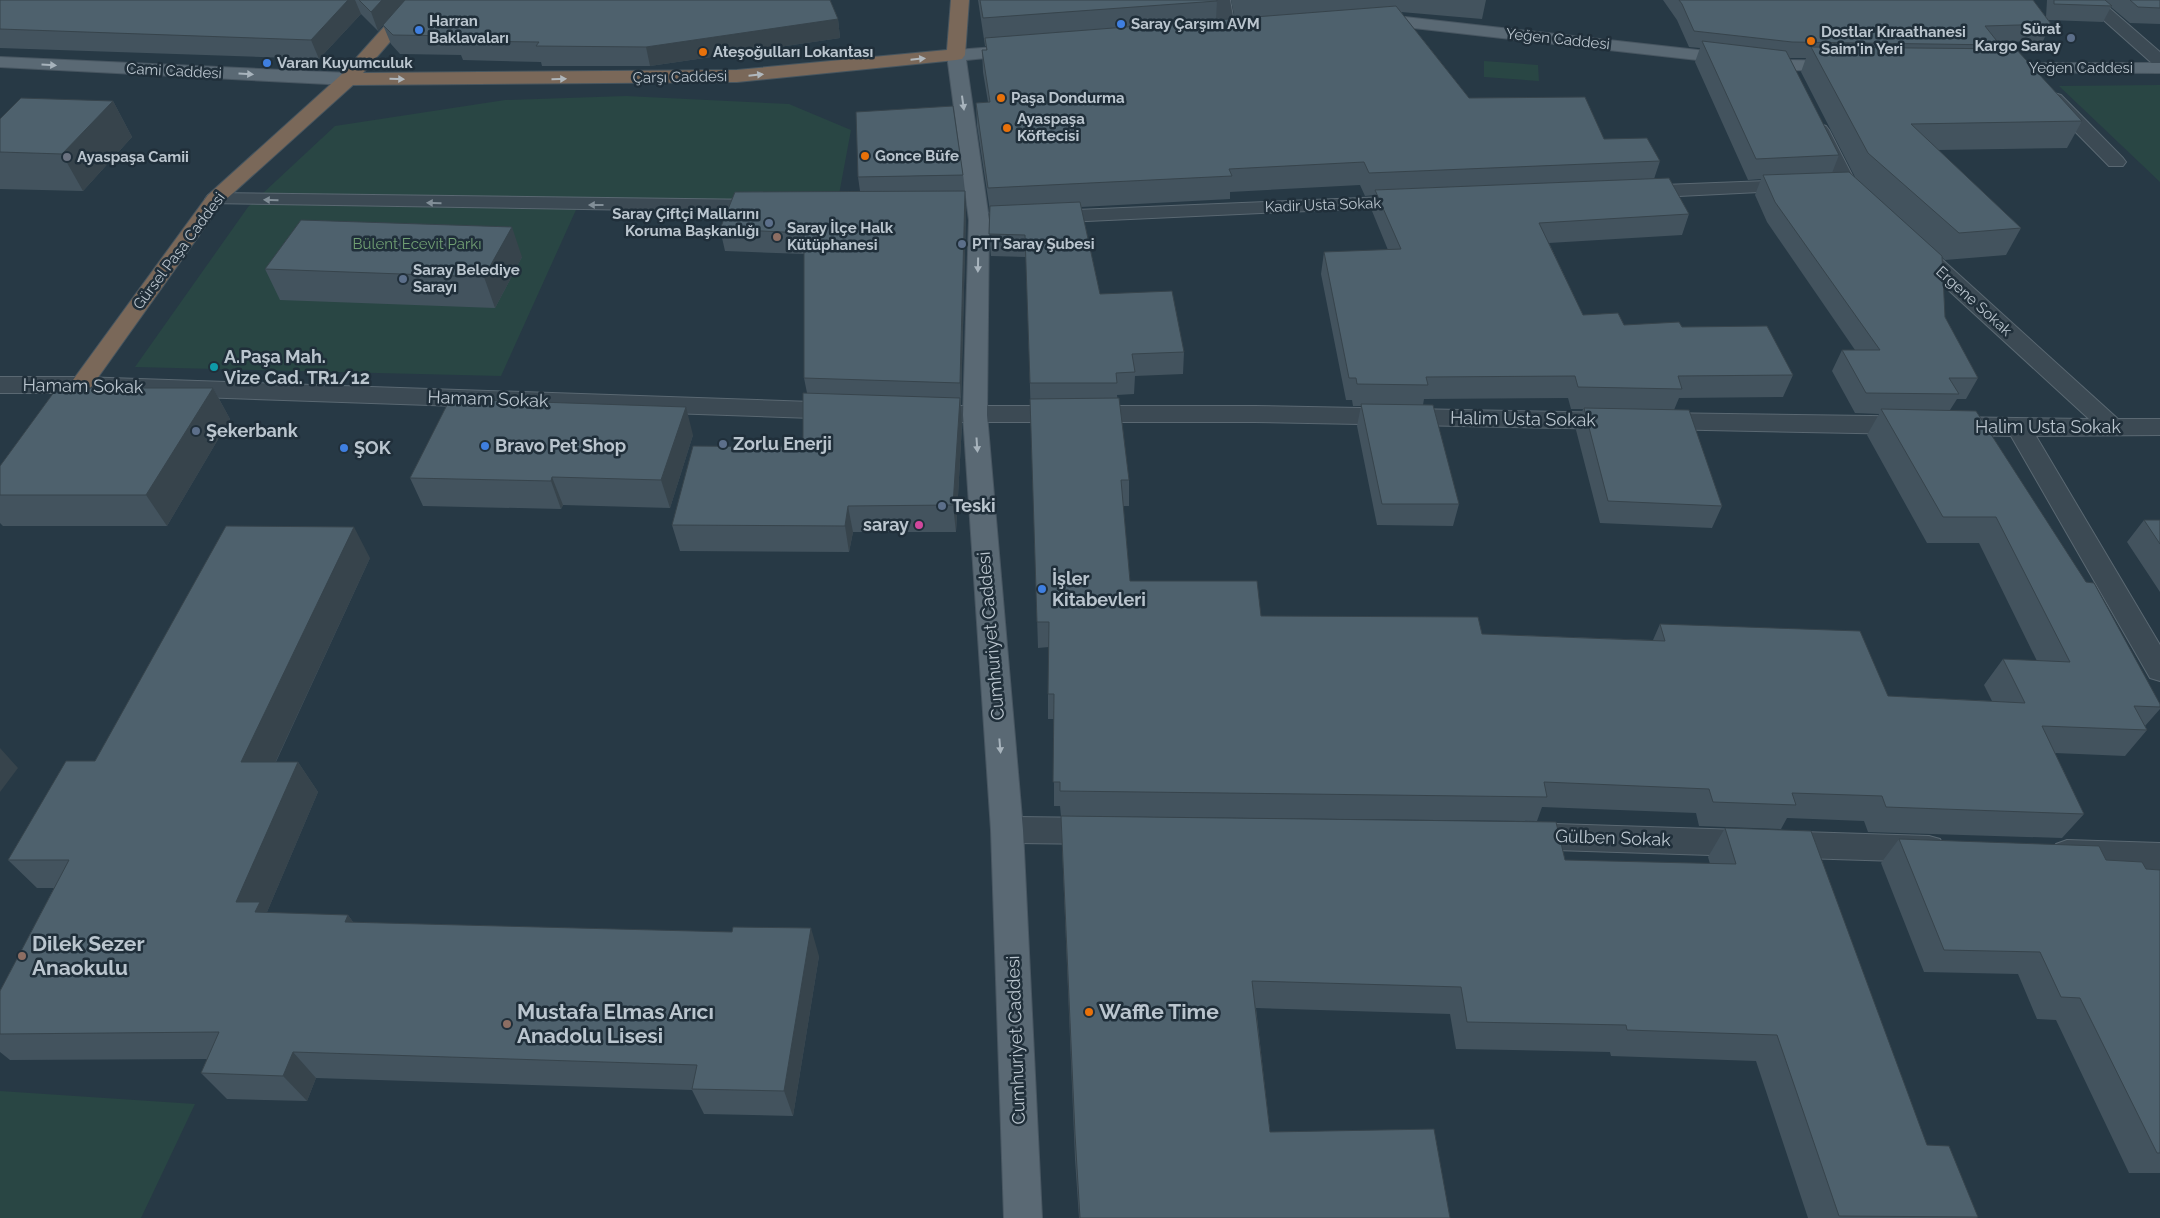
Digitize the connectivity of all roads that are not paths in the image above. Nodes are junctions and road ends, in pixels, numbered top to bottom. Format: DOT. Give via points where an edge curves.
graph roads {
  1 [pos="417,0"];
  2 [pos="960,0"];
  3 [pos="1221,0"];
  4 [pos="2090,0"];
  5 [pos="1359,24"];
  6 [pos="1246,33"];
  7 [pos="1227,34"];
  8 [pos="1207,36"];
  9 [pos="1033,49"];
  10 [pos="956,55"];
  11 [pos="2160,61"];
  12 [pos="0,62"];
  13 [pos="1860,67"];
  14 [pos="1975,68"];
  15 [pos="2023,68"];
  16 [pos="2160,68"];
  17 [pos="348,79"];
  18 [pos="1812,116"];
  19 [pos="2116,162"];
  20 [pos="1829,184"];
  21 [pos="1617,193"];
  22 [pos="215,199"];
  23 [pos="1427,201"];
  24 [pos="789,207"];
  25 [pos="971,210"];
  26 [pos="1882,216"];
  27 [pos="1904,236"];
  28 [pos="0,385"];
  29 [pos="81,385"];
  30 [pos="866,412"];
  31 [pos="906,413"];
  32 [pos="976,415"];
  33 [pos="2112,427"];
  34 [pos="2160,427"];
  35 [pos="2018,428"];
  36 [pos="38,433"];
  37 [pos="2160,670"];
  38 [pos="1006,830"];
  39 [pos="1126,831"];
  40 [pos="1492,835"];
  41 [pos="1961,850"];
  42 [pos="2040,853"];
  43 [pos="2160,857"];
  44 [pos="1023,1218"];
  1 -- 17 [label="highway, Gürsel Paşa Caddesi"];
  2 -- 10 [label="highway"];
  3 -- 7 [label="street"];
  4 -- 11 [label="street"];
  5 -- 13 [label="main road, Yeğen Caddesi" via="1396,21 1791,73"];
  6 -- 7 [label="main road"];
  7 -- 8 [label="main road"];
  9 -- 10 [label="main road"];
  17 -- 10 [label="highway, Çarşı Caddesi, one-way" via="737,76"];
  10 -- 25 [label="main road, Cumhuriyet Caddesi, one-way"];
  12 -- 17 [label="main road, Cami Caddesi, one-way"];
  14 -- 15 [label="main road, Yeğen Caddesi"];
  15 -- 16 [label="main road, Yeğen Caddesi"];
  15 -- 19 [label="street"];
  17 -- 22 [label="highway, Gürsel Paşa Caddesi"];
  18 -- 20 [label="street"];
  20 -- 21 [label="street"];
  20 -- 26 [label="street"];
  24 -- 22 [label="street, one-way"];
  22 -- 29 [label="highway, Gürsel Paşa Caddesi"];
  23 -- 25 [label="street, Kadir Usta Sokak"];
  25 -- 32 [label="main road, Cumhuriyet Caddesi, one-way"];
  27 -- 33 [label="street, Ergene Sokak"];
  28 -- 29 [label="street, Hamam Sokak"];
  29 -- 30 [label="street, Hamam Sokak"];
  29 -- 36 [label="highway, Gürsel Paşa Caddesi"];
  31 -- 32 [label="street"];
  32 -- 35 [label="street, Halim Usta Sokak" via="1254,414"];
  32 -- 38 [label="main road, Cumhuriyet Caddesi, one-way"];
  33 -- 34 [label="street, Halim Usta Sokak"];
  33 -- 35 [label="street, Halim Usta Sokak"];
  35 -- 37 [label="street"];
  38 -- 39 [label="street"];
  38 -- 44 [label="main road, Cumhuriyet Caddesi"];
  40 -- 41 [label="street, Gülben Sokak"];
  42 -- 43 [label="street"];
}
